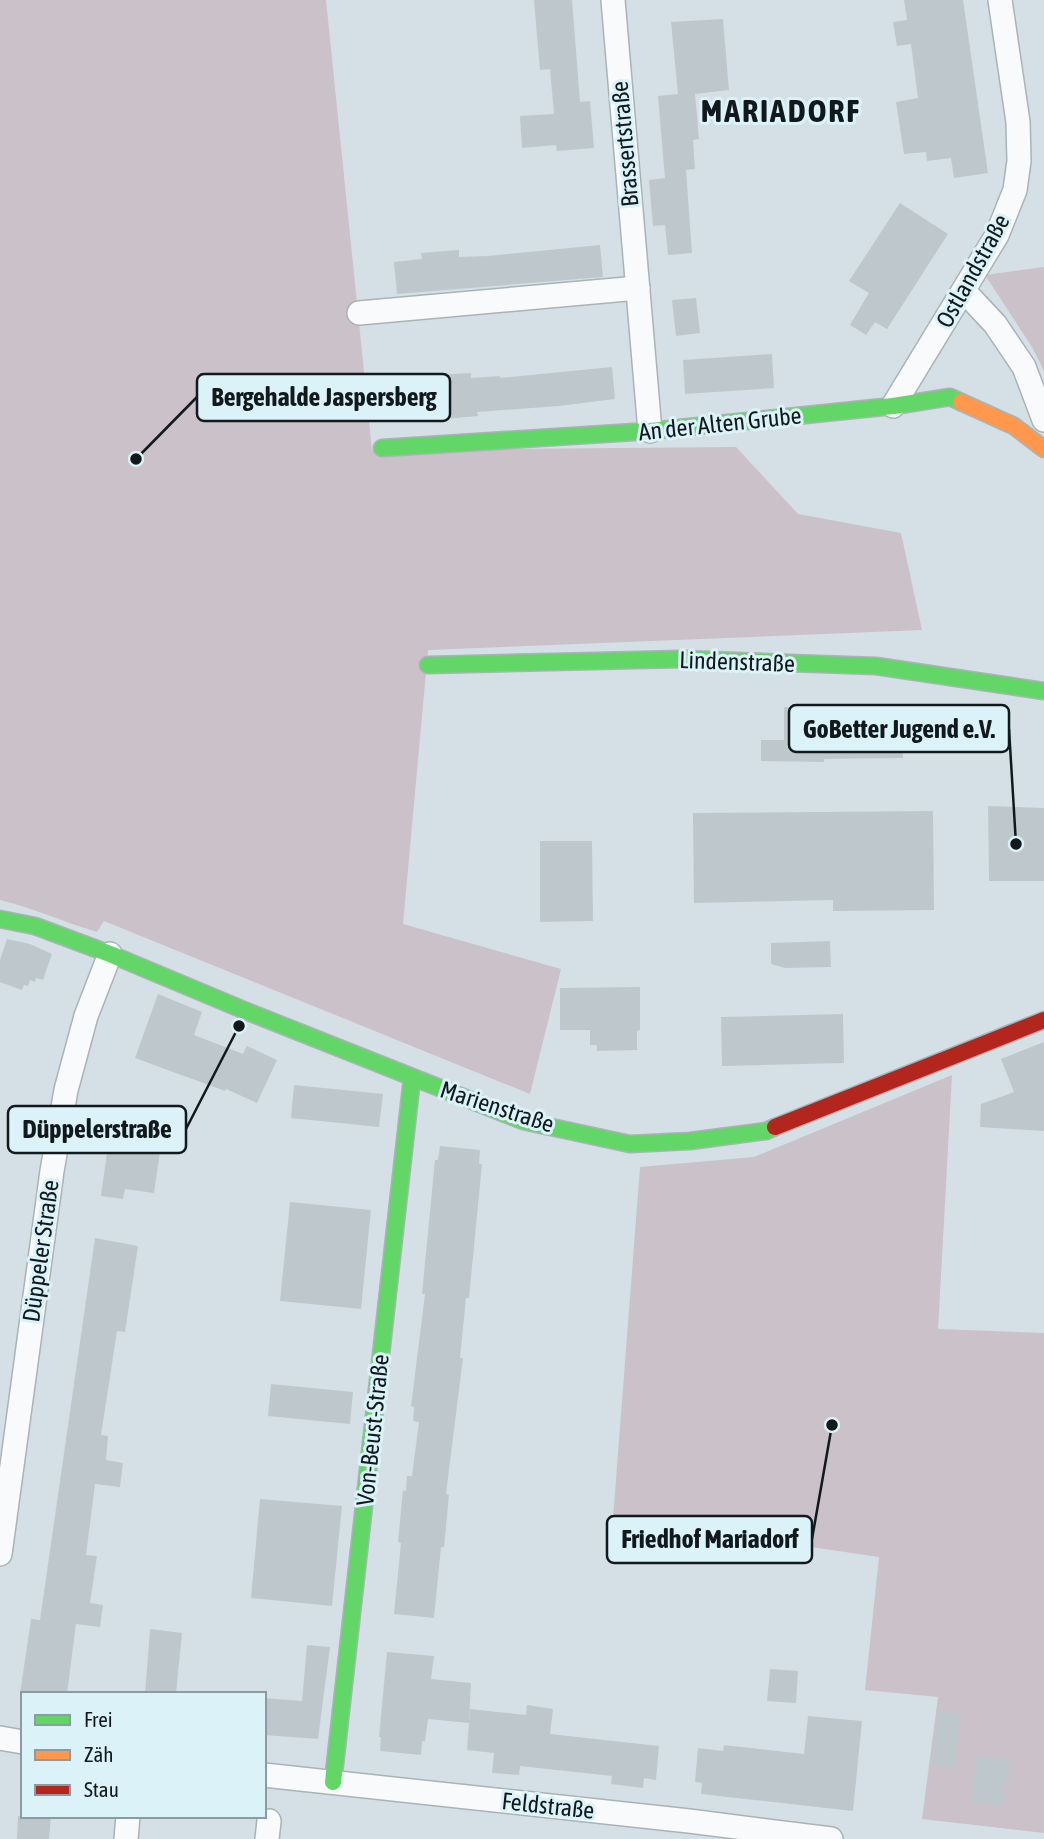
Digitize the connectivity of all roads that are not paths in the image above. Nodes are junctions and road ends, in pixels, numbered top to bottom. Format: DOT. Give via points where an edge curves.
graph roads {
  1 [pos="613,0"];
  2 [pos="1000,0"];
  3 [pos="638,288"];
  4 [pos="964,291"];
  5 [pos="359,313"];
  6 [pos="893,406"];
  7 [pos="1044,420"];
  8 [pos="650,431"];
  9 [pos="382,448"];
  10 [pos="1044,449"];
  11 [pos="428,664"];
  12 [pos="1044,691"];
  13 [pos="0,919"];
  14 [pos="110,954"];
  15 [pos="1044,1020"];
  16 [pos="412,1078"];
  17 [pos="0,1555"];
  18 [pos="0,1738"];
  19 [pos="21,1742"];
  20 [pos="266,1775"];
  21 [pos="333,1782"];
  22 [pos="128,1818"];
  23 [pos="126,1839"];
  24 [pos="831,1839"];
  1 -- 3 [label="street, Brassertstraße"];
  2 -- 4 [label="street, Ostlandstraße" via="1020,161 1016,190 997,235"];
  3 -- 5 [label="street"];
  3 -- 8 [label="street, Brassertstraße"];
  4 -- 6 [label="street, Ostlandstraße"];
  4 -- 7 [label="street" via="995,324 1024,367"];
  6 -- 8 [label="street, An der Alten Grube"];
  6 -- 10 [label="street, An der Alten Grube" via="950,397 1014,426"];
  8 -- 9 [label="street, An der Alten Grube"];
  11 -- 12 [label="street, Lindenstraße" via="682,659 876,666"];
  13 -- 14 [label="street, Marienstraße" via="35,926"];
  14 -- 16 [label="street, Marienstraße"];
  14 -- 17 [label="street, Düppeler Straße" via="86,1016 66,1090"];
  15 -- 16 [label="street, Marienstraße" via="766,1131 690,1142 630,1144 523,1121"];
  16 -- 21 [label="street, Von-Beust-Straße"];
  18 -- 19 [label="street"];
  20 -- 21 [label="street, Feldstraße"];
  21 -- 24 [label="street, Feldstraße"];
  22 -- 23 [label="street"];
}
